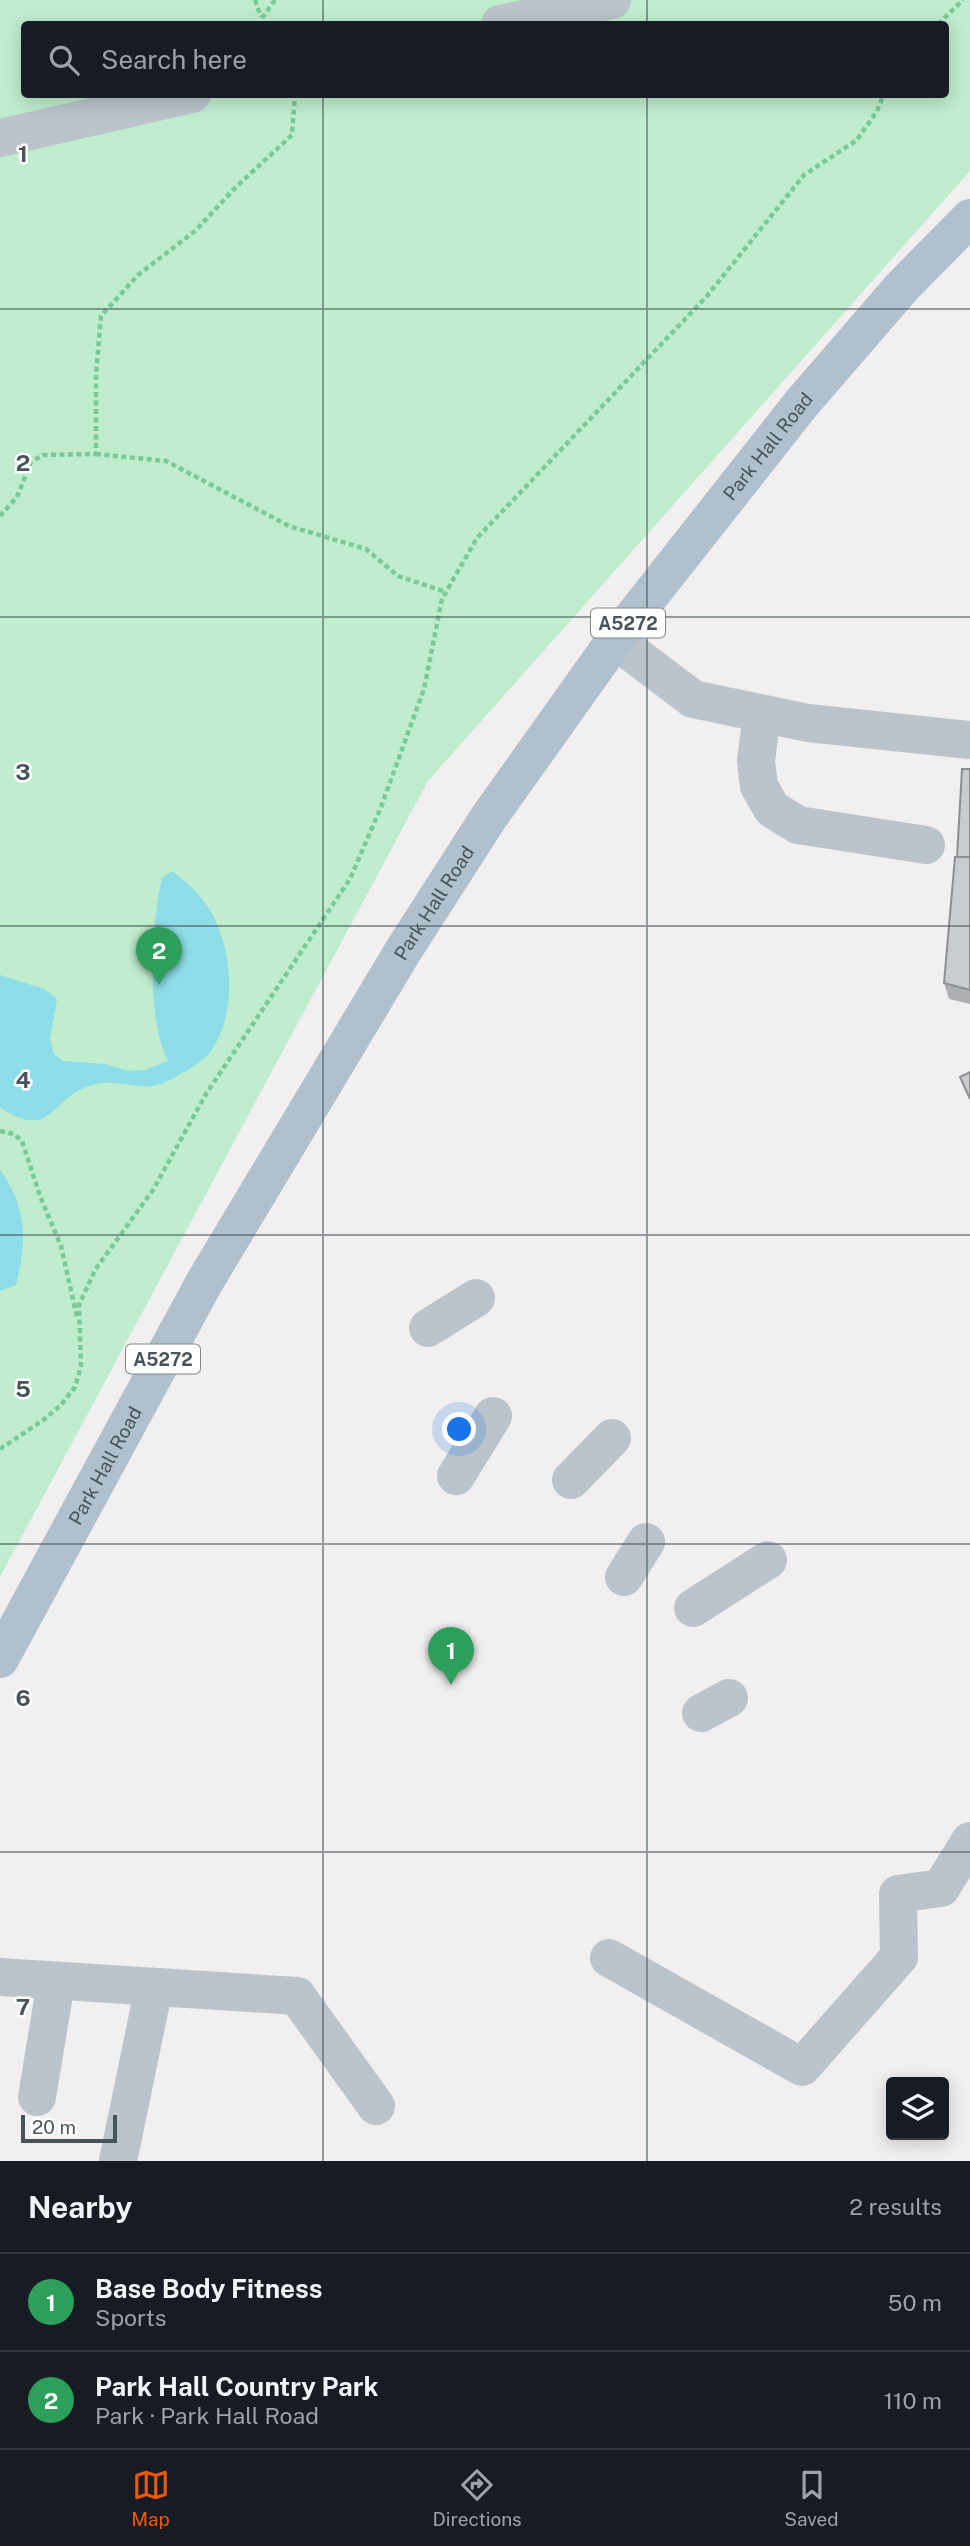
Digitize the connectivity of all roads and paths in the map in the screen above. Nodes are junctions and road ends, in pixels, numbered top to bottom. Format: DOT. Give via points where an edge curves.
graph roads {
  1 [pos="255,0"];
  2 [pos="275,0"];
  3 [pos="612,0"];
  4 [pos="963,0"];
  5 [pos="514,21"];
  6 [pos="941,21"];
  7 [pos="175,98"];
  8 [pos="295,98"];
  9 [pos="882,98"];
  10 [pos="0,138"];
  11 [pos="970,218"];
  12 [pos="96,454"];
  13 [pos="0,514"];
  14 [pos="446,592"];
  15 [pos="615,640"];
  16 [pos="762,714"];
  17 [pos="970,740"];
  18 [pos="926,845"];
  19 [pos="0,1130"];
  20 [pos="476,1298"];
  21 [pos="78,1321"];
  22 [pos="428,1328"];
  23 [pos="493,1416"];
  24 [pos="612,1438"];
  25 [pos="0,1449"];
  26 [pos="457,1476"];
  27 [pos="571,1480"];
  28 [pos="646,1542"];
  29 [pos="768,1560"];
  30 [pos="624,1577"];
  31 [pos="693,1608"];
  32 [pos="0,1659"];
  33 [pos="970,1841"];
  34 [pos="609,1958"];
  35 [pos="0,1977"];
  36 [pos="56,1982"];
  37 [pos="165,1987"];
  38 [pos="37,2097"];
  39 [pos="376,2106"];
  40 [pos="118,2161"];
  1 -- 2 [label="path" via="262,18"];
  3 -- 5 [label="street"];
  4 -- 6 [label="path"];
  7 -- 10 [label="street"];
  8 -- 12 [label="path" via="292,135 195,231 138,275 101,316"];
  9 -- 14 [label="path" via="857,140 804,175 707,296 477,538"];
  11 -- 15 [label="main road, Park Hall Road / A5272" via="902,287 801,404"];
  12 -- 13 [label="path" via="43,455 31,462 16,497"];
  12 -- 14 [label="path" via="166,461 289,526 366,549 398,576"];
  14 -- 21 [label="path" via="424,689 350,879 206,1094 153,1190 96,1270 79,1305"];
  15 -- 16 [label="street" via="693,699"];
  15 -- 32 [label="main road, Park Hall Road / A5272" via="489,817 403,951 204,1283"];
  16 -- 17 [label="street"];
  16 -- 18 [label="street" via="756,761 759,786 772,809 797,825"];
  19 -- 21 [label="path" via="22,1141 61,1246"];
  20 -- 22 [label="street"];
  21 -- 25 [label="path" via="82,1366 75,1387 42,1422"];
  23 -- 26 [label="street"];
  24 -- 27 [label="street"];
  28 -- 30 [label="street"];
  29 -- 31 [label="street"];
  33 -- 34 [label="street" via="942,1888 898,1894 899,1957 802,2067"];
  35 -- 36 [label="street"];
  36 -- 37 [label="street"];
  36 -- 38 [label="street"];
  37 -- 39 [label="street" via="297,1996"];
  37 -- 40 [label="street"];
}
